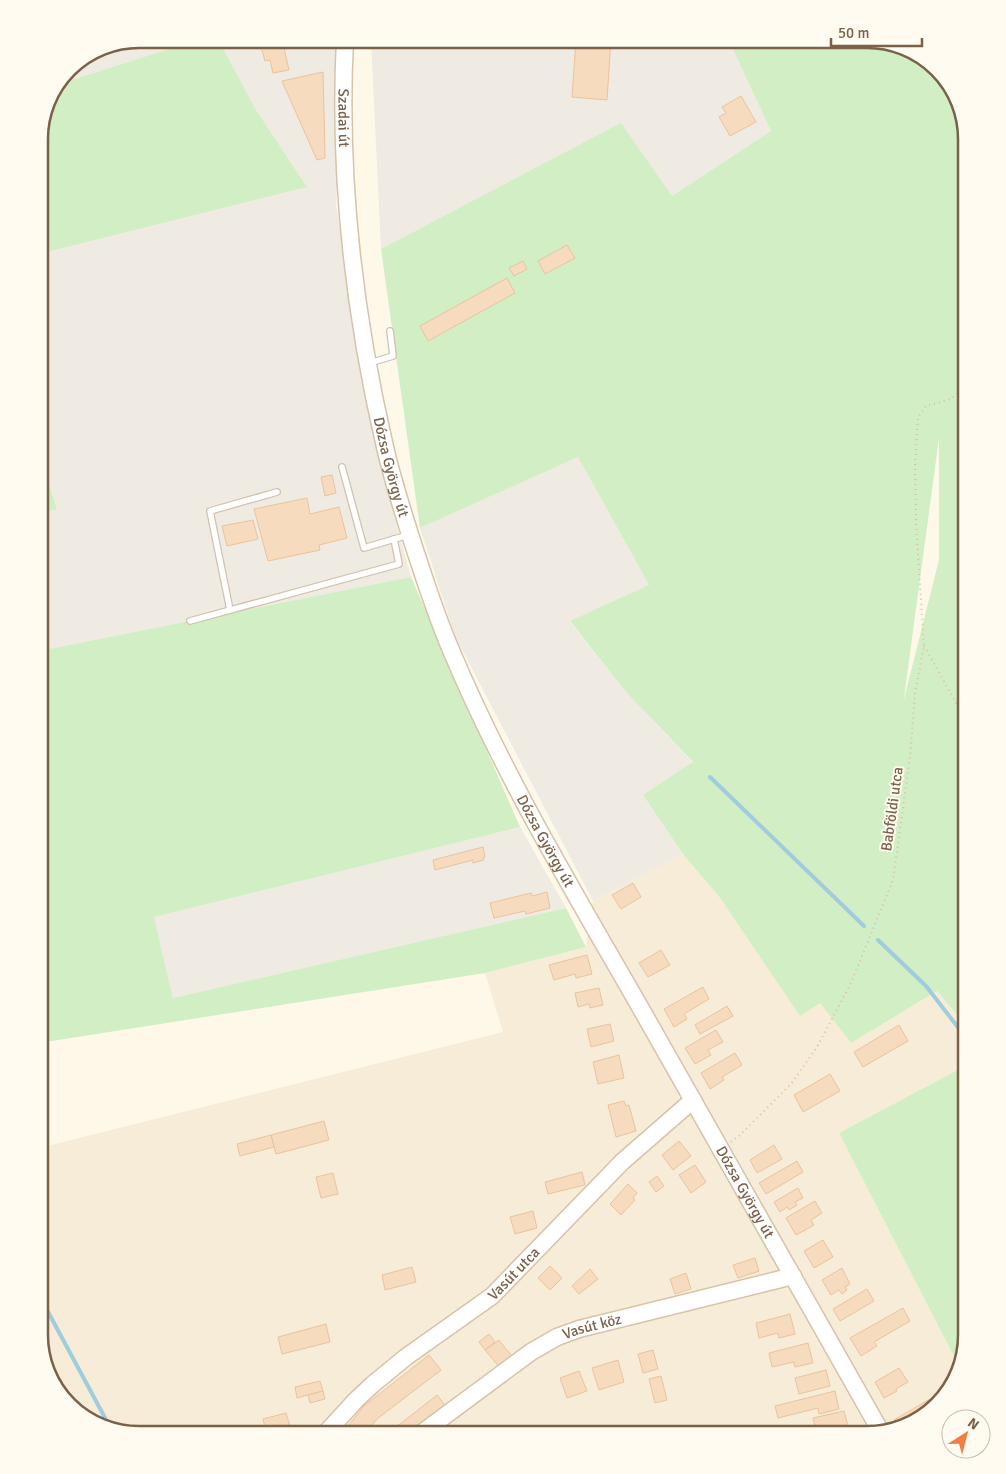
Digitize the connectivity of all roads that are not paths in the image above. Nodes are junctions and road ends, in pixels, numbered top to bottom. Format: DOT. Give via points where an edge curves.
graph roads {
  1 [pos="344,48"];
  2 [pos="347,197"];
  3 [pos="390,331"];
  4 [pos="367,363"];
  5 [pos="342,467"];
  6 [pos="277,492"];
  7 [pos="410,534"];
  8 [pos="394,539"];
  9 [pos="230,610"];
  10 [pos="190,620"];
  11 [pos="693,1100"];
  12 [pos="793,1276"];
  13 [pos="332,1426"];
  14 [pos="431,1426"];
  15 [pos="878,1426"];
  1 -- 2 [label="main road, Szadai út" via="342,82"];
  2 -- 4 [label="main road, Dózsa György út"];
  3 -- 4 [label="lane" via="393,356"];
  4 -- 7 [label="main road, Dózsa György út" via="385,451"];
  5 -- 8 [label="lane" via="364,548"];
  6 -- 9 [label="lane" via="210,511"];
  7 -- 8 [label="lane"];
  7 -- 11 [label="main road, Dózsa György út" via="450,648 493,744"];
  8 -- 9 [label="lane" via="399,564"];
  9 -- 10 [label="lane"];
  11 -- 12 [label="main road, Dózsa György út"];
  11 -- 13 [label="main road, Vasút utca" via="622,1162 492,1296 406,1357 372,1385"];
  12 -- 14 [label="main road, Vasút köz" via="557,1337 531,1352"];
  12 -- 15 [label="main road, Dózsa György út"];
}
